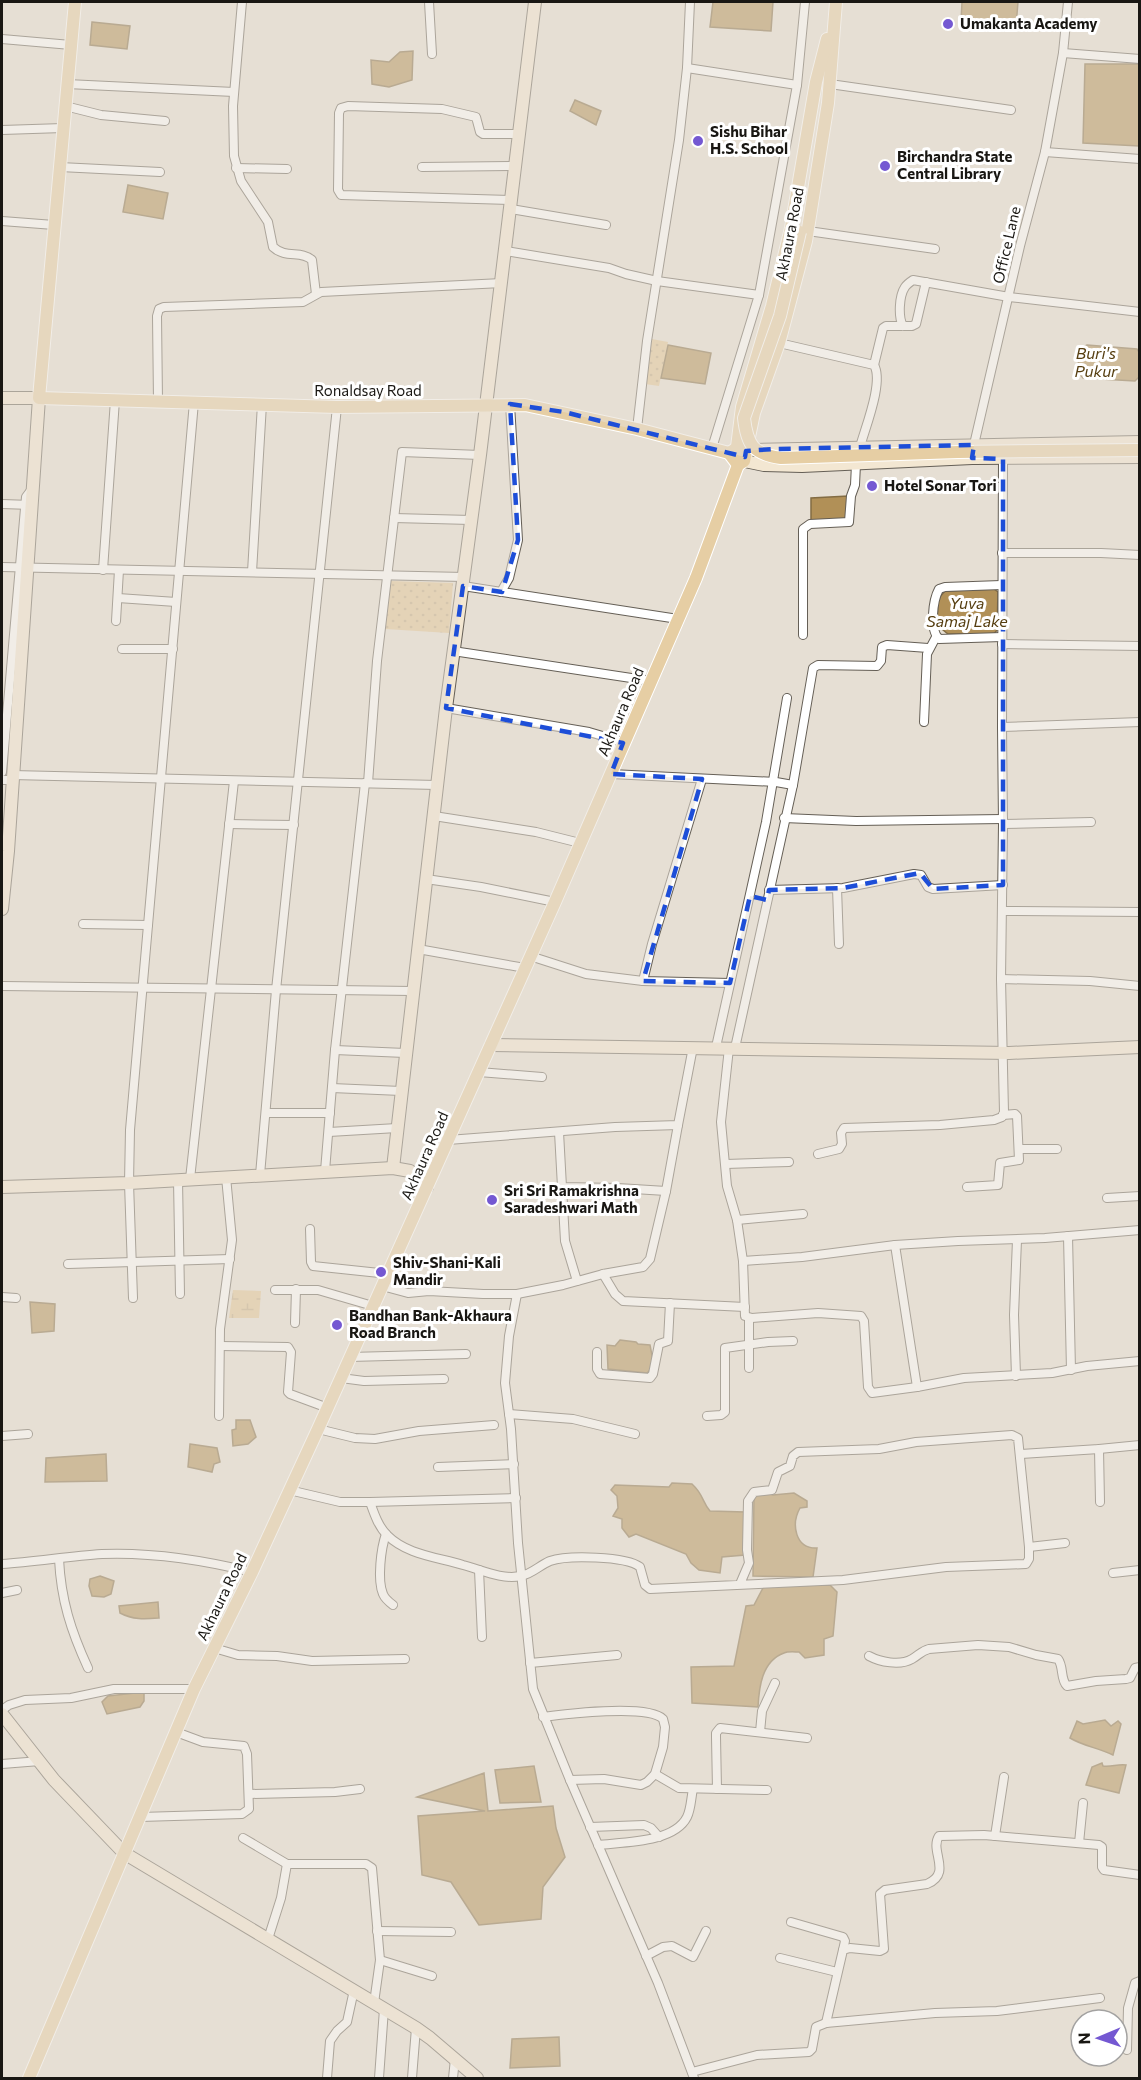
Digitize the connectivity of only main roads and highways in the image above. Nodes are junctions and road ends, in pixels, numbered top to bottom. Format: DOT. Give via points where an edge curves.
graph roads {
  1 [pos="75,2"];
  2 [pos="835,4"];
  3 [pos="804,231"];
  4 [pos="1140,450"];
  5 [pos="738,456"];
  6 [pos="29,2079"];
  1 -- 5 [label="main road, Ronaldsay Road" via="39,398 337,407 525,405"];
  2 -- 3 [label="main road"];
  2 -- 3 [label="main road, Akhaura Road" via="830,84"];
  2 -- 5 [label="main road, Akhaura Road" via="816,82 791,228 742,407"];
  3 -- 4 [label="main road, bridge" via="780,316 744,418 746,436 753,448 765,456"];
  3 -- 5 [label="main road, Akhaura Road" via="798,277 779,344"];
  5 -- 6 [label="main road, Akhaura Road" via="702,564 669,617 642,679 618,741 611,774 575,842 530,956 519,967 491,1045 328,1408 194,1689"];
}
